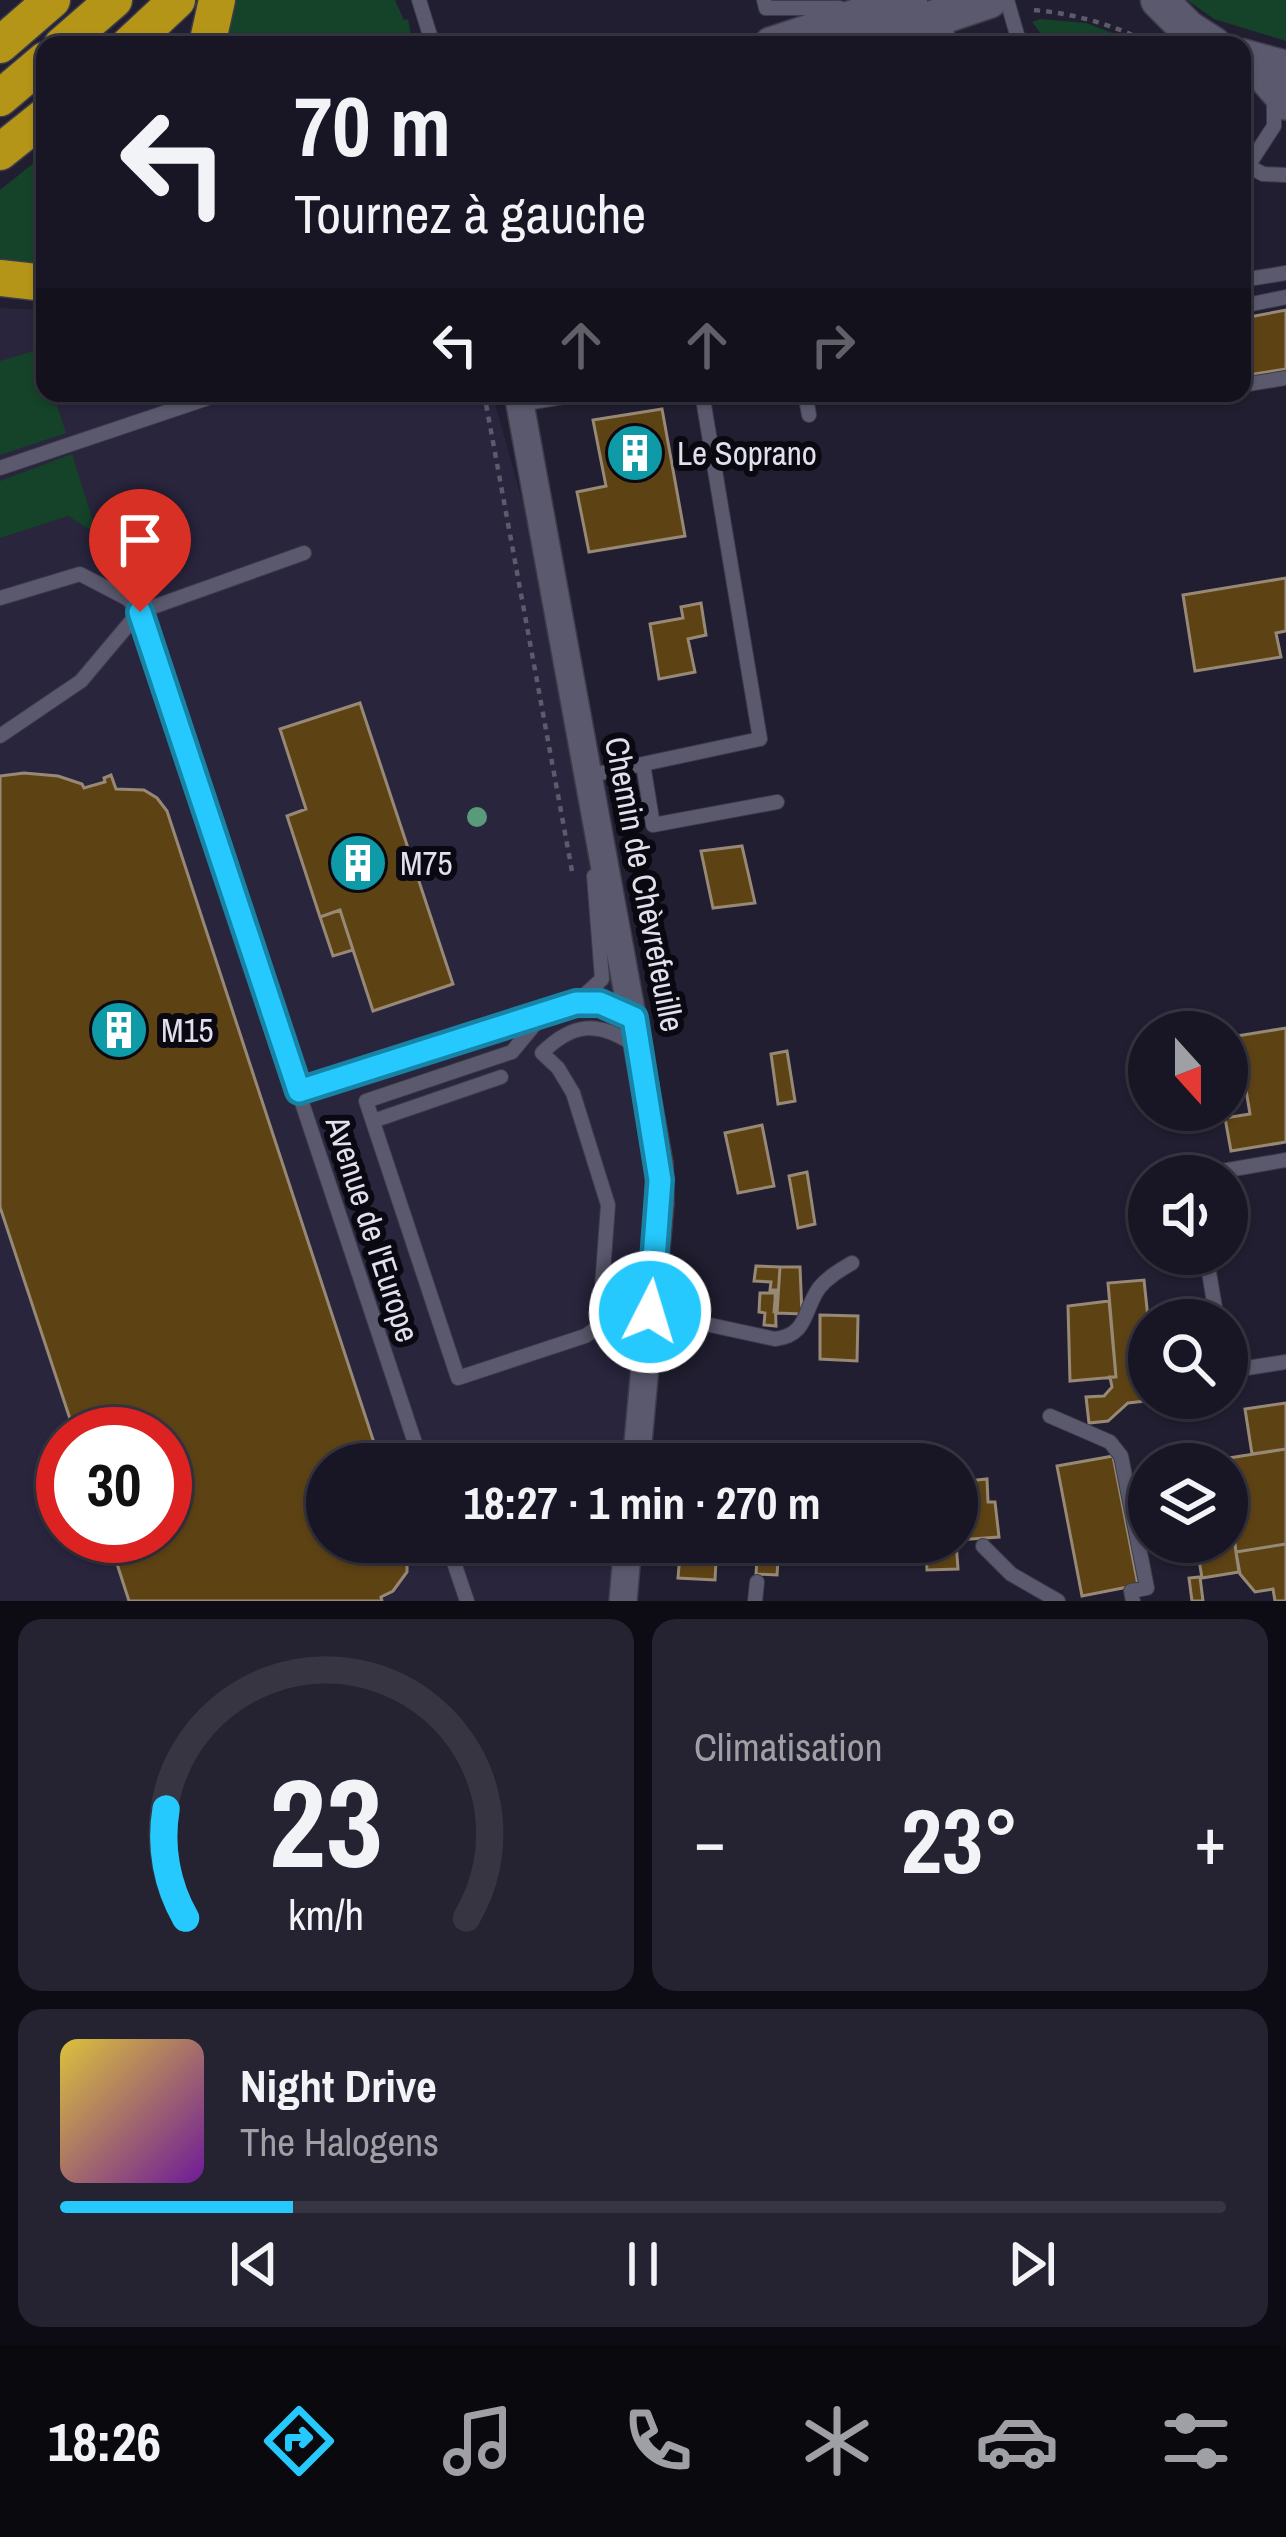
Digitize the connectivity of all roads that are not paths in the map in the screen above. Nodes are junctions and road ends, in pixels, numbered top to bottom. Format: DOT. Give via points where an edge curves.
graph roads {
  1 [pos="52,0"];
  2 [pos="114,0"];
  3 [pos="177,0"];
  4 [pos="217,0"];
  5 [pos="419,0"];
  6 [pos="764,0"];
  7 [pos="989,0"];
  8 [pos="1007,0"];
  9 [pos="1152,3"];
  10 [pos="920,17"];
  11 [pos="72,36"];
  12 [pos="139,36"];
  13 [pos="209,36"];
  14 [pos="431,36"];
  15 [pos="831,36"];
  16 [pos="876,36"];
  17 [pos="1018,36"];
  18 [pos="1204,36"];
  19 [pos="0,45"];
  20 [pos="1251,67"];
  21 [pos="36,68"];
  22 [pos="1282,89"];
  23 [pos="0,98"];
  24 [pos="36,123"];
  25 [pos="0,152"];
  26 [pos="1251,158"];
  27 [pos="1251,169"];
  28 [pos="1286,175"];
  29 [pos="1286,273"];
  30 [pos="0,278"];
  31 [pos="1251,279"];
  32 [pos="36,282"];
  33 [pos="1286,297"];
  34 [pos="1251,304"];
  35 [pos="1286,378"];
  36 [pos="1251,384"];
  37 [pos="196,402"];
  38 [pos="520,402"];
  39 [pos="704,402"];
  40 [pos="807,402"];
  41 [pos="809,415"];
  42 [pos="0,468"];
  43 [pos="304,553"];
  44 [pos="0,598"];
  45 [pos="140,612"];
  46 [pos="0,736"];
  47 [pos="643,764"];
  48 [pos="586,776"];
  49 [pos="777,802"];
  50 [pos="576,1003"];
  51 [pos="544,1012"];
  52 [pos="634,1018"];
  53 [pos="640,1049"];
  54 [pos="501,1077"];
  55 [pos="299,1091"];
  56 [pos="373,1121"];
  57 [pos="1286,1160"];
  58 [pos="1248,1167"];
  59 [pos="852,1263"];
  60 [pos="650,1312"];
  61 [pos="1286,1362"];
  62 [pos="1248,1368"];
  63 [pos="1050,1416"];
  64 [pos="415,1443"];
  65 [pos="638,1443"];
  66 [pos="983,1546"];
  67 [pos="454,1563"];
  68 [pos="626,1563"];
  69 [pos="757,1582"];
  70 [pos="467,1601"];
  71 [pos="623,1601"];
  72 [pos="755,1601"];
  73 [pos="1058,1601"];
  74 [pos="1133,1601"];
  1 -- 19 [label="highway"];
  2 -- 11 [label="highway"];
  3 -- 12 [label="highway"];
  4 -- 13 [label="highway"];
  5 -- 14 [label="lane"];
  6 -- 10 [label="lane" via="766,8"];
  7 -- 10 [label="main road"];
  8 -- 17 [label="lane"];
  9 -- 18 [label="main road"];
  10 -- 15 [label="main road"];
  10 -- 16 [label="main road"];
  20 -- 22 [label="main road"];
  21 -- 23 [label="highway"];
  22 -- 26 [label="lane" via="1274,126"];
  24 -- 25 [label="highway"];
  27 -- 28 [label="lane"];
  29 -- 31 [label="lane"];
  30 -- 32 [label="highway"];
  33 -- 34 [label="lane"];
  35 -- 36 [label="lane"];
  37 -- 42 [label="lane"];
  38 -- 48 [label="street, Chemin de Chèvrefeuille"];
  39 -- 47 [label="lane" via="760,739"];
  40 -- 41 [label="lane"];
  43 -- 45 [label="lane"];
  44 -- 45 [label="lane" via="80,574"];
  45 -- 46 [label="lane" via="81,681"];
  45 -- 55 [label="lane, Avenue de l'Europe"];
  47 -- 48 [label="lane"];
  47 -- 49 [label="lane" via="653,825"];
  48 -- 50 [label="lane" via="603,964 596,988"];
  48 -- 52 [label="street, Chemin de Chèvrefeuille"];
  50 -- 51 [label="lane"];
  50 -- 52 [label="lane" via="600,1003"];
  51 -- 55 [label="lane"];
  51 -- 56 [label="lane" via="512,1052 366,1101"];
  52 -- 53 [label="street, Chemin de Chèvrefeuille"];
  53 -- 56 [label="lane" via="580,1026 542,1052 573,1094 608,1204 599,1327 458,1378"];
  53 -- 60 [label="street, Chemin de Chèvrefeuille" via="660,1180"];
  54 -- 56 [label="lane"];
  55 -- 64 [label="lane, Avenue de l'Europe"];
  57 -- 58 [label="lane"];
  59 -- 60 [label="lane" via="820,1287 801,1329 788,1337"];
  60 -- 65 [label="street, Chemin de Chèvrefeuille"];
  61 -- 62 [label="lane"];
  63 -- 74 [label="lane" via="1110,1442 1121,1456 1147,1588 1131,1591"];
  66 -- 73 [label="lane" via="1011,1574"];
  67 -- 70 [label="lane"];
  68 -- 71 [label="street"];
  69 -- 72 [label="lane"];
}
